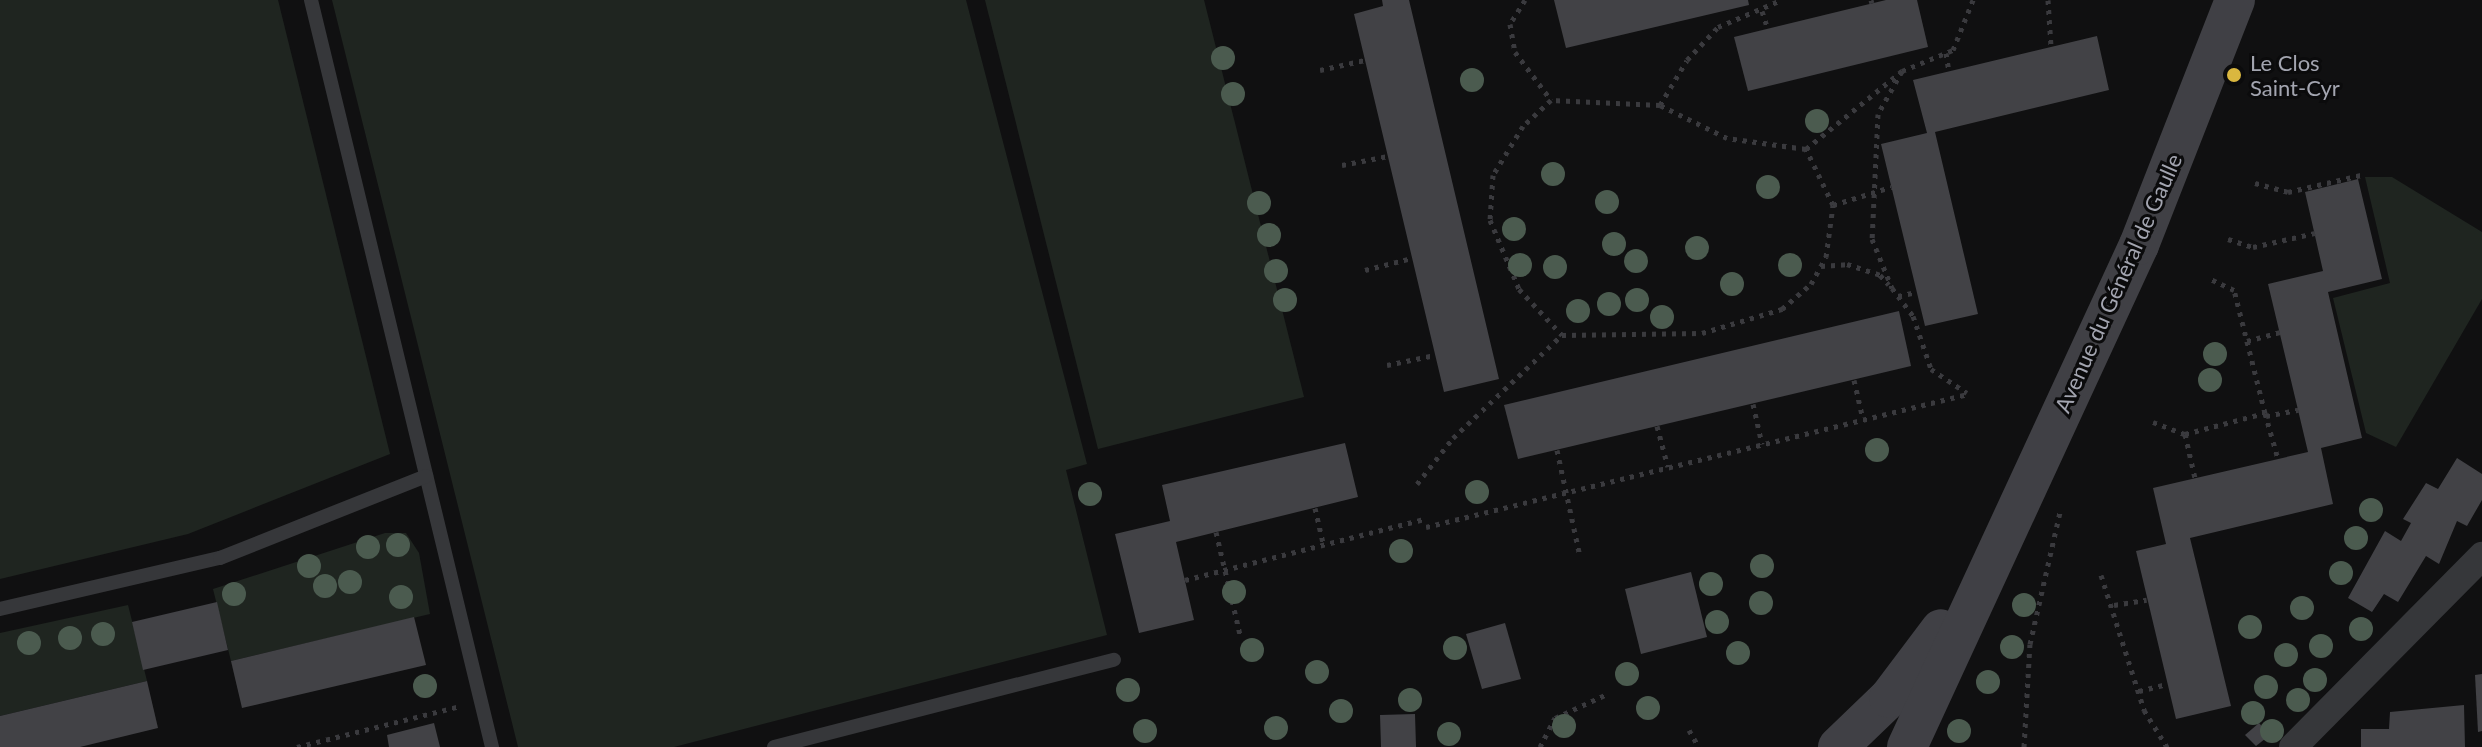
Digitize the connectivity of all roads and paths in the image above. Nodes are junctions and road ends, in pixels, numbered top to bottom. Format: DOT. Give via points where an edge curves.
graph roads {
  1 [pos="311,0"];
  2 [pos="1525,0"];
  3 [pos="1781,0"];
  4 [pos="1973,0"];
  5 [pos="2048,0"];
  6 [pos="2235,0"];
  7 [pos="1762,11"];
  8 [pos="1768,29"];
  9 [pos="2051,46"];
  10 [pos="1946,53"];
  11 [pos="1365,60"];
  12 [pos="1320,70"];
  13 [pos="1902,71"];
  14 [pos="1949,71"];
  15 [pos="1551,100"];
  16 [pos="1660,105"];
  17 [pos="1806,149"];
  18 [pos="1388,156"];
  19 [pos="1342,165"];
  20 [pos="2361,175"];
  21 [pos="2255,183"];
  22 [pos="1891,187"];
  23 [pos="1872,192"];
  24 [pos="1833,205"];
  25 [pos="2315,233"];
  26 [pos="2228,239"];
  27 [pos="1412,258"];
  28 [pos="1820,266"];
  29 [pos="1365,270"];
  30 [pos="2210,279"];
  31 [pos="1892,288"];
  32 [pos="1917,292"];
  33 [pos="1898,296"];
  34 [pos="2280,332"];
  35 [pos="1562,335"];
  36 [pos="2247,341"];
  37 [pos="1435,355"];
  38 [pos="1387,365"];
  39 [pos="1854,380"];
  40 [pos="1753,404"];
  41 [pos="2298,410"];
  42 [pos="2265,414"];
  43 [pos="1863,419"];
  44 [pos="2153,422"];
  45 [pos="1657,426"];
  46 [pos="2185,434"];
  47 [pos="1762,444"];
  48 [pos="1557,450"];
  49 [pos="2278,459"];
  50 [pos="1668,467"];
  51 [pos="426,476"];
  52 [pos="2195,478"];
  53 [pos="1417,484"];
  54 [pos="1565,492"];
  55 [pos="2061,507"];
  56 [pos="1315,508"];
  57 [pos="1425,519"];
  58 [pos="1426,527"];
  59 [pos="1216,532"];
  60 [pos="1324,546"];
  61 [pos="1580,556"];
  62 [pos="2482,556"];
  63 [pos="1989,561"];
  64 [pos="1225,570"];
  65 [pos="2101,575"];
  66 [pos="1185,580"];
  67 [pos="2147,600"];
  68 [pos="2114,605"];
  69 [pos="0,609"];
  70 [pos="1240,634"];
  71 [pos="1114,660"];
  72 [pos="2167,684"];
  73 [pos="2139,691"];
  74 [pos="1605,695"];
  75 [pos="481,701"];
  76 [pos="1689,730"];
  77 [pos="297,747"];
  78 [pos="492,747"];
  79 [pos="774,747"];
  80 [pos="1540,747"];
  81 [pos="1699,747"];
  82 [pos="1838,747"];
  83 [pos="1907,747"];
  84 [pos="2024,747"];
  85 [pos="2167,747"];
  86 [pos="2293,747"];
  1 -- 51 [label="lane"];
  2 -- 15 [label="path" via="1510,24 1515,52"];
  3 -- 7 [label="path"];
  4 -- 10 [label="path" via="1966,30"];
  5 -- 9 [label="path"];
  6 -- 63 [label="street, Avenue du Général de Gaulle" via="2139,245"];
  7 -- 8 [label="path"];
  7 -- 16 [label="path" via="1718,27 1687,60"];
  10 -- 13 [label="path"];
  10 -- 14 [label="path"];
  11 -- 12 [label="path"];
  13 -- 17 [label="path"];
  13 -- 23 [label="path" via="1878,114"];
  15 -- 16 [label="path"];
  15 -- 35 [label="path" via="1523,126 1493,175 1490,220 1519,289"];
  16 -- 17 [label="path" via="1727,138"];
  17 -- 24 [label="path"];
  18 -- 19 [label="path"];
  20 -- 21 [label="path" via="2288,192"];
  22 -- 23 [label="path"];
  23 -- 24 [label="path"];
  23 -- 31 [label="path" via="1872,239"];
  24 -- 28 [label="path"];
  25 -- 26 [label="path" via="2253,247"];
  27 -- 29 [label="path"];
  28 -- 31 [label="path" via="1847,264 1880,275"];
  28 -- 35 [label="path" via="1782,309 1702,333"];
  30 -- 36 [label="path" via="2234,290"];
  31 -- 33 [label="path"];
  32 -- 33 [label="path"];
  33 -- 43 [label="path" via="1913,316 1931,369 1968,394"];
  34 -- 36 [label="path"];
  35 -- 53 [label="path" via="1453,438"];
  36 -- 42 [label="path"];
  37 -- 38 [label="path"];
  39 -- 43 [label="path"];
  40 -- 47 [label="path"];
  41 -- 42 [label="path"];
  42 -- 46 [label="path"];
  42 -- 49 [label="path"];
  43 -- 47 [label="path"];
  44 -- 46 [label="path"];
  45 -- 50 [label="path"];
  46 -- 52 [label="path"];
  47 -- 50 [label="path"];
  48 -- 54 [label="path"];
  50 -- 54 [label="path"];
  51 -- 69 [label="lane" via="220,558"];
  51 -- 75 [label="lane"];
  54 -- 58 [label="path"];
  54 -- 61 [label="path"];
  55 -- 84 [label="path" via="2030,644"];
  56 -- 60 [label="path"];
  57 -- 60 [label="path"];
  59 -- 64 [label="path"];
  60 -- 64 [label="path"];
  62 -- 86 [label="street"];
  63 -- 82 [label="street, Avenue du Général de Gaulle" via="1889,698"];
  63 -- 83 [label="street, Avenue du Général de Gaulle"];
  64 -- 66 [label="path"];
  64 -- 70 [label="path"];
  65 -- 68 [label="path"];
  67 -- 68 [label="path"];
  68 -- 73 [label="path"];
  71 -- 79 [label="lane"];
  72 -- 73 [label="path"];
  73 -- 85 [label="path"];
  74 -- 80 [label="path" via="1555,718"];
  75 -- 77 [label="path"];
  75 -- 78 [label="lane"];
  76 -- 81 [label="path"];
}
